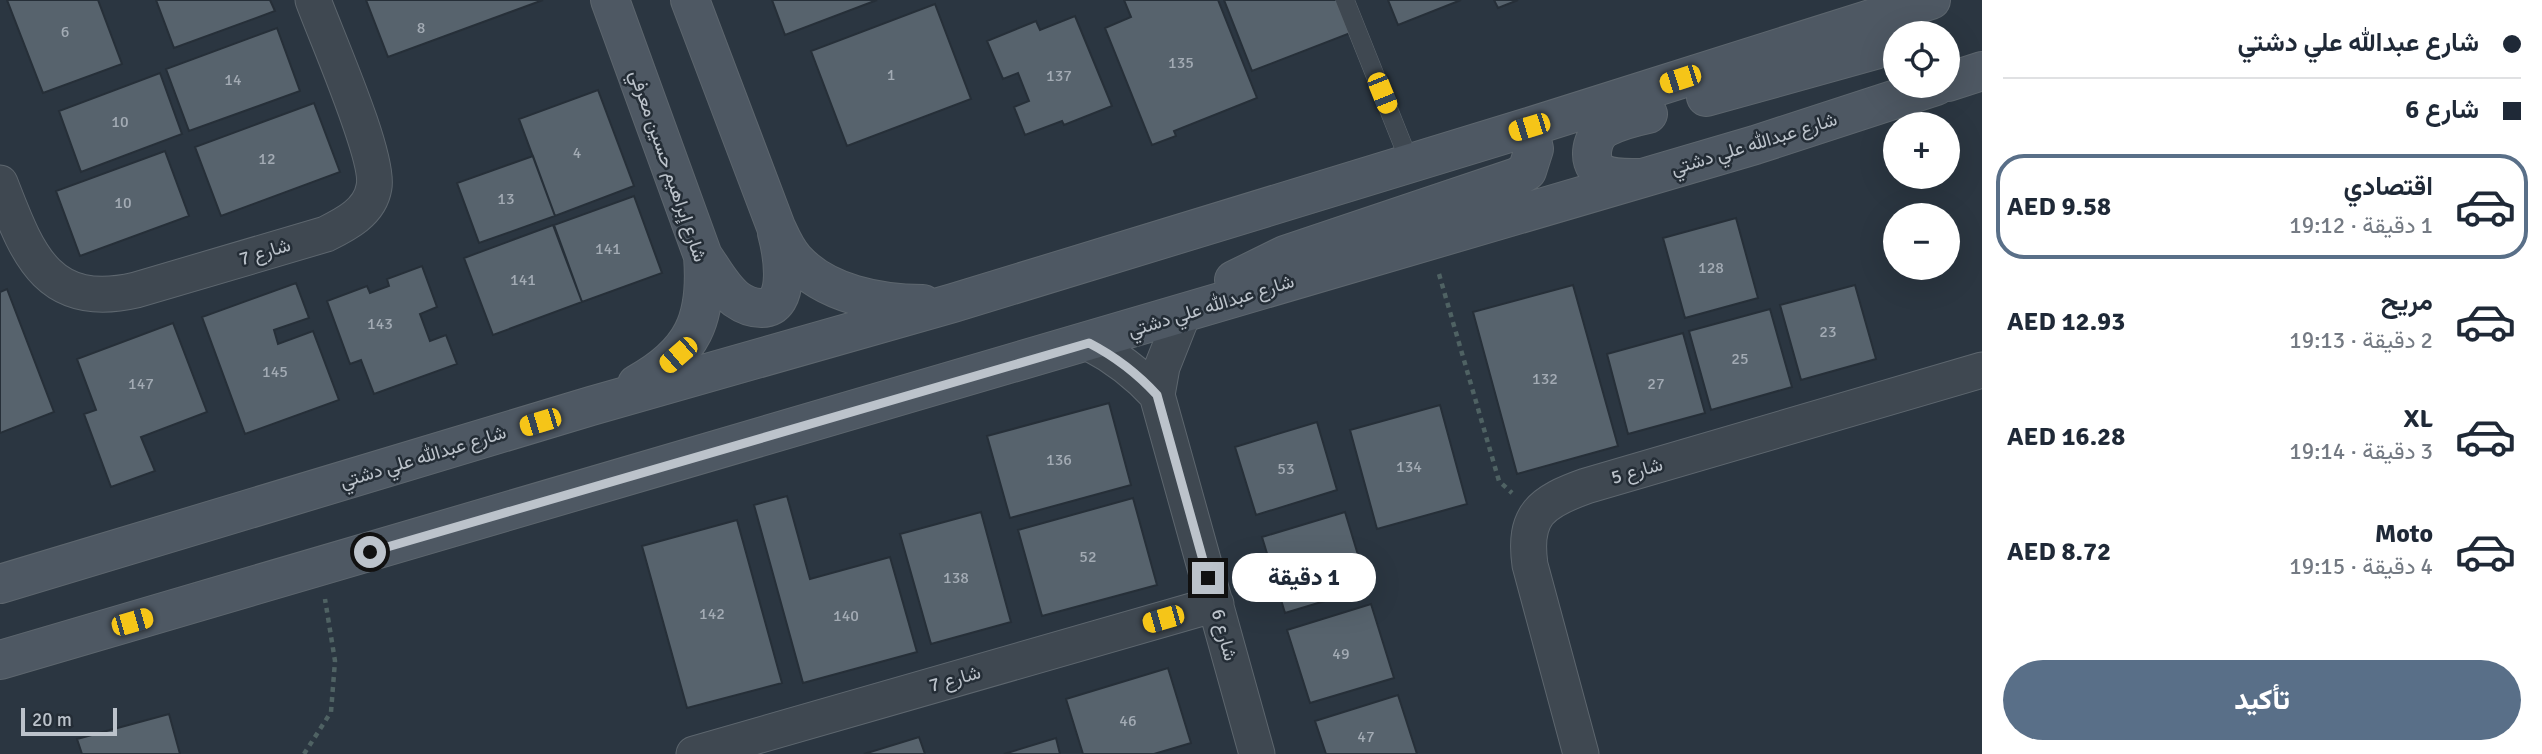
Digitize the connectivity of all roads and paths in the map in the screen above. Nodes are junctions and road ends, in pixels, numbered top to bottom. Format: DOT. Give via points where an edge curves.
graph roads {
  1 [pos="313,0"];
  2 [pos="610,0"];
  3 [pos="690,0"];
  4 [pos="1345,0"];
  5 [pos="1931,0"];
  6 [pos="1955,0"];
  7 [pos="1931,21"];
  8 [pos="1883,46"];
  9 [pos="1982,71"];
  10 [pos="1960,78"];
  11 [pos="1899,98"];
  12 [pos="1529,127"];
  13 [pos="1410,163"];
  14 [pos="1639,178"];
  15 [pos="0,183"];
  16 [pos="776,227"];
  17 [pos="1430,240"];
  18 [pos="704,256"];
  19 [pos="953,303"];
  20 [pos="1183,314"];
  21 [pos="1089,343"];
  22 [pos="1982,370"];
  23 [pos="1157,395"];
  24 [pos="592,407"];
  25 [pos="1535,515"];
  26 [pos="317,568"];
  27 [pos="0,584"];
  28 [pos="1216,604"];
  29 [pos="0,660"];
  30 [pos="304,754"];
  31 [pos="694,754"];
  32 [pos="1257,754"];
  33 [pos="1581,754"];
  1 -- 15 [label="street, شارع 7" via="375,175 371,199 344,226 136,290 100,294 67,286 40,267 22,240"];
  2 -- 18 [label="main road, شارع إبراهيم حسين معرفي"];
  3 -- 16 [label="main road"];
  4 -- 13 [label="lane"];
  5 -- 12 [label="main road, شارع عبدالله علي دشتي"];
  6 -- 7 [label="main road"];
  8 -- 14 [label="main road" via="1603,129 1593,147 1593,160 1600,172"];
  9 -- 10 [label="main road"];
  11 -- 14 [label="main road, شارع عبدالله علي دشتي"];
  12 -- 13 [label="main road, شارع عبدالله علي دشتي"];
  12 -- 20 [label="main road" via="1534,149 1527,171 1517,177 1285,255 1221,287"];
  13 -- 19 [label="main road, شارع عبدالله علي دشتي"];
  14 -- 17 [label="main road, شارع عبدالله علي دشتي"];
  16 -- 18 [label="main road" via="783,280 774,306 755,308 738,301"];
  16 -- 19 [label="main road" via="795,260 836,288 906,304"];
  17 -- 20 [label="main road, شارع عبدالله علي دشتي"];
  17 -- 25 [label="path" via="1499,481"];
  18 -- 24 [label="main road, شارع إبراهيم حسين معرفي" via="701,306 689,340 678,355 661,370"];
  19 -- 24 [label="main road, شارع عبدالله علي دشتي"];
  20 -- 21 [label="main road, شارع عبدالله علي دشتي"];
  20 -- 23 [label="street, شارع 6" via="1162,367"];
  21 -- 23 [label="street, شارع 6" via="1138,374"];
  21 -- 26 [label="main road, شارع عبدالله علي دشتي"];
  22 -- 25 [label="street, شارع 5" via="1586,486 1553,499"];
  23 -- 28 [label="street, شارع 6"];
  24 -- 27 [label="main road, شارع عبدالله علي دشتي"];
  25 -- 33 [label="street" via="1528,539 1530,565"];
  26 -- 29 [label="main road, شارع عبدالله علي دشتي"];
  26 -- 30 [label="path" via="335,661 331,712"];
  28 -- 31 [label="street, شارع 7"];
  28 -- 32 [label="street, شارع 6"];
}
